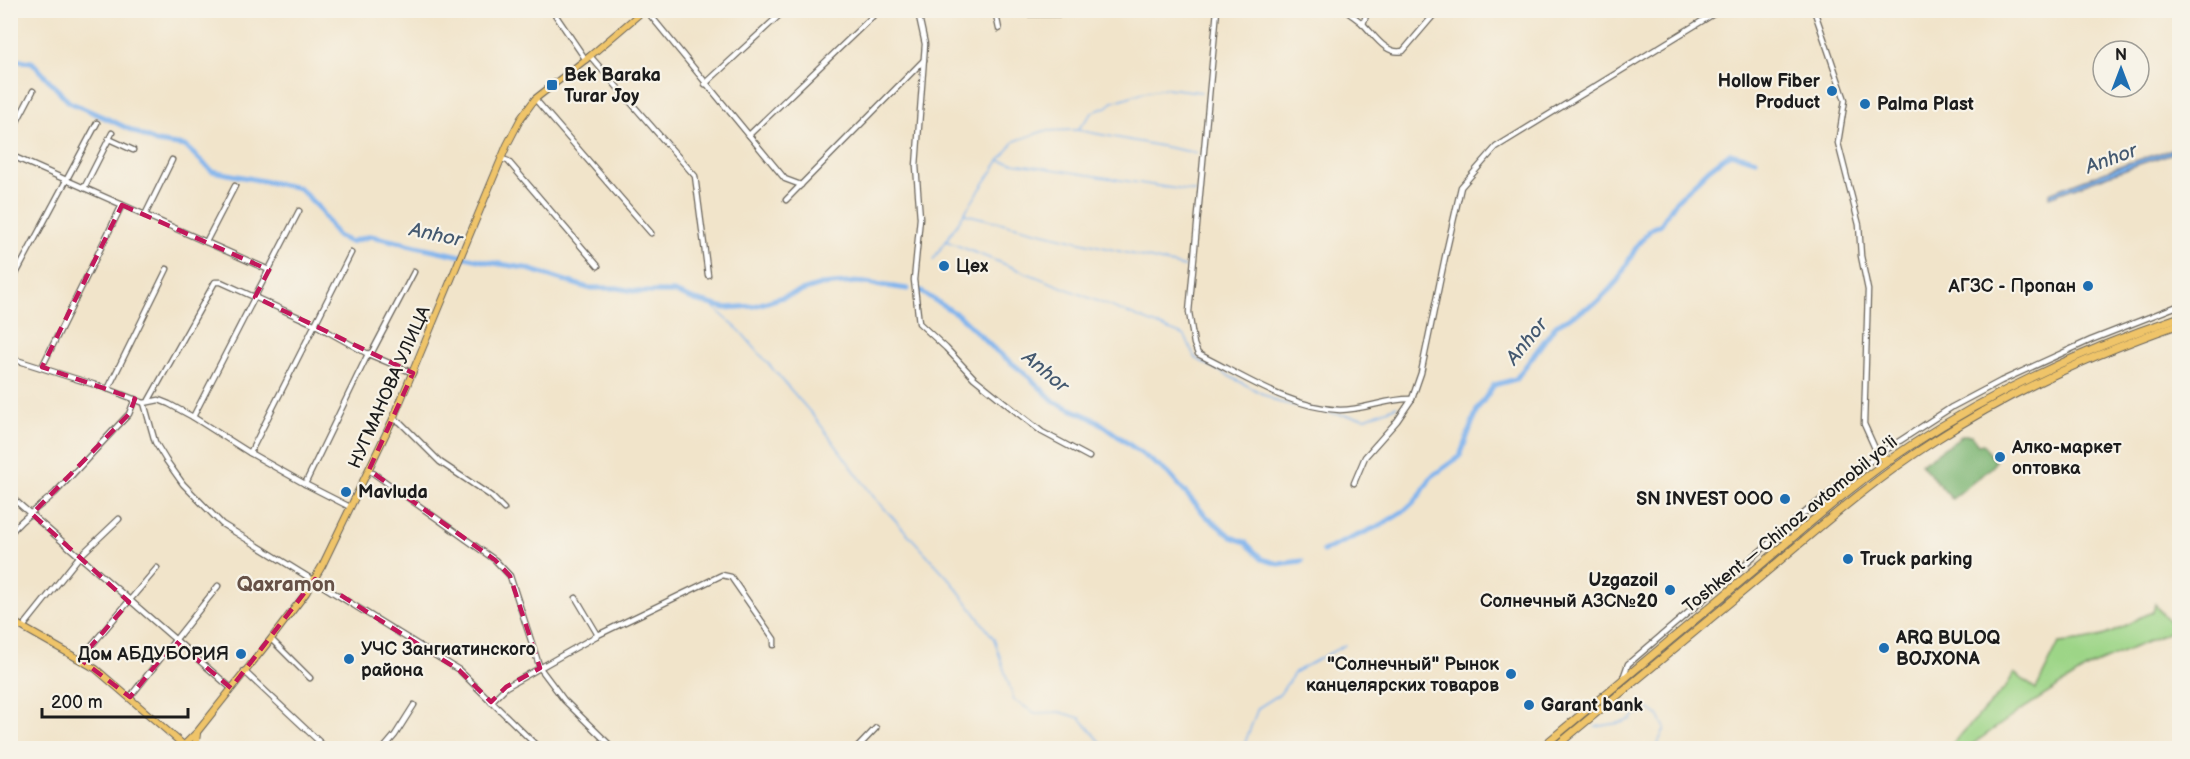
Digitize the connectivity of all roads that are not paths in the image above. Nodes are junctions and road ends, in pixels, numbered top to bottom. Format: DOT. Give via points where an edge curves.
graph roads {
  1 [pos="552,10"];
  2 [pos="645,10"];
  3 [pos="785,10"];
  4 [pos="921,10"];
  5 [pos="1217,10"];
  6 [pos="1345,10"];
  7 [pos="1368,10"];
  8 [pos="1438,10"];
  9 [pos="1720,10"];
  10 [pos="1814,10"];
  11 [pos="995,12"];
  12 [pos="1085,14"];
  13 [pos="874,15"];
  14 [pos="1363,24"];
  15 [pos="999,29"];
  16 [pos="588,58"];
  17 [pos="924,60"];
  18 [pos="705,84"];
  19 [pos="33,91"];
  20 [pos="535,99"];
  21 [pos="97,123"];
  22 [pos="112,133"];
  23 [pos="10,135"];
  24 [pos="749,135"];
  25 [pos="109,139"];
  26 [pos="133,150"];
  27 [pos="10,155"];
  28 [pos="502,159"];
  29 [pos="172,160"];
  30 [pos="65,179"];
  31 [pos="801,185"];
  32 [pos="235,186"];
  33 [pos="84,188"];
  34 [pos="786,200"];
  35 [pos="122,205"];
  36 [pos="298,211"];
  37 [pos="145,215"];
  38 [pos="651,233"];
  39 [pos="206,242"];
  40 [pos="351,253"];
  41 [pos="598,266"];
  42 [pos="167,269"];
  43 [pos="269,270"];
  44 [pos="414,272"];
  45 [pos="708,275"];
  46 [pos="10,285"];
  47 [pos="255,297"];
  48 [pos="2180,305"];
  49 [pos="2180,316"];
  50 [pos="314,324"];
  51 [pos="2180,324"];
  52 [pos="368,354"];
  53 [pos="10,358"];
  54 [pos="42,367"];
  55 [pos="413,373"];
  56 [pos="108,389"];
  57 [pos="135,399"];
  58 [pos="1413,399"];
  59 [pos="146,402"];
  60 [pos="194,417"];
  61 [pos="393,419"];
  62 [pos="250,453"];
  63 [pos="1878,455"];
  64 [pos="1089,457"];
  65 [pos="1891,460"];
  66 [pos="369,470"];
  67 [pos="1354,483"];
  68 [pos="305,484"];
  69 [pos="10,496"];
  70 [pos="350,507"];
  71 [pos="504,509"];
  72 [pos="32,514"];
  73 [pos="119,519"];
  74 [pos="10,534"];
  75 [pos="1778,535"];
  76 [pos="1790,540"];
  77 [pos="79,557"];
  78 [pos="157,568"];
  79 [pos="315,579"];
  80 [pos="218,586"];
  81 [pos="1713,591"];
  82 [pos="576,598"];
  83 [pos="1717,600"];
  84 [pos="129,602"];
  85 [pos="1719,610"];
  86 [pos="10,620"];
  87 [pos="23,627"];
  88 [pos="598,635"];
  89 [pos="271,639"];
  90 [pos="175,641"];
  91 [pos="774,645"];
  92 [pos="80,659"];
  93 [pos="540,668"];
  94 [pos="244,671"];
  95 [pos="309,678"];
  96 [pos="1621,681"];
  97 [pos="231,688"];
  98 [pos="130,697"];
  99 [pos="491,702"];
  100 [pos="414,705"];
  101 [pos="876,728"];
  102 [pos="198,731"];
  103 [pos="185,747"];
  104 [pos="195,748"];
  105 [pos="326,748"];
  106 [pos="384,748"];
  107 [pos="539,748"];
  108 [pos="613,748"];
  109 [pos="857,748"];
  110 [pos="1541,748"];
  111 [pos="1554,748"];
  1 -- 16 [label="street"];
  2 -- 16 [label="main road, НУГМАНОВА УЛИЦА"];
  2 -- 18 [label="street"];
  3 -- 18 [label="street"];
  4 -- 17 [label="street" via="918,12"];
  5 -- 58 [label="street" via="1189,312 1198,354 1284,397 1322,408 1341,410"];
  6 -- 14 [label="street"];
  7 -- 14 [label="street"];
  8 -- 14 [label="street" via="1401,52 1388,48"];
  9 -- 58 [label="street" via="1496,147 1461,186"];
  10 -- 63 [label="street" via="1845,100 1838,143 1858,225 1868,290 1864,424"];
  11 -- 12 [label="street"];
  11 -- 15 [label="street"];
  13 -- 24 [label="street"];
  16 -- 20 [label="main road, НУГМАНОВА УЛИЦА"];
  16 -- 45 [label="street" via="695,176"];
  17 -- 31 [label="street"];
  17 -- 64 [label="street" via="916,166 920,218 914,280 920,323 974,378 1010,407 1042,432"];
  18 -- 24 [label="street"];
  19 -- 23 [label="street"];
  20 -- 28 [label="main road, НУГМАНОВА УЛИЦА" via="517,124"];
  20 -- 38 [label="street"];
  21 -- 30 [label="street"];
  22 -- 25 [label="street"];
  24 -- 31 [label="street" via="785,180"];
  25 -- 26 [label="street"];
  25 -- 33 [label="street"];
  27 -- 30 [label="street"];
  28 -- 41 [label="street" via="508,161"];
  28 -- 55 [label="main road, НУГМАНОВА УЛИЦА"];
  29 -- 37 [label="street"];
  30 -- 33 [label="street"];
  30 -- 46 [label="street"];
  31 -- 34 [label="street"];
  32 -- 39 [label="street"];
  33 -- 35 [label="street"];
  35 -- 37 [label="street"];
  35 -- 54 [label="street"];
  36 -- 43 [label="street"];
  37 -- 39 [label="street"];
  39 -- 43 [label="street"];
  40 -- 50 [label="street"];
  42 -- 56 [label="street"];
  43 -- 47 [label="street"];
  44 -- 52 [label="street"];
  47 -- 50 [label="street"];
  47 -- 59 [label="street" via="215,282"];
  47 -- 60 [label="street"];
  48 -- 63 [label="street" via="2091,339 2001,381"];
  49 -- 65 [label="highway, Toshkent — Chinoz avtomobil yoʻli" via="2025,380"];
  50 -- 52 [label="street"];
  50 -- 62 [label="street"];
  51 -- 85 [label="highway, Toshkent — Chinoz avtomobil yoʻli" via="2041,380 1933,441 1867,487"];
  52 -- 55 [label="street"];
  52 -- 68 [label="street"];
  53 -- 54 [label="street"];
  54 -- 56 [label="street"];
  55 -- 61 [label="main road, НУГМАНОВА УЛИЦА"];
  56 -- 57 [label="street"];
  57 -- 59 [label="street"];
  57 -- 72 [label="street" via="129,414"];
  58 -- 67 [label="street" via="1365,457"];
  59 -- 60 [label="street" via="159,400"];
  59 -- 79 [label="street" via="155,442 183,484 222,524"];
  60 -- 62 [label="street"];
  61 -- 66 [label="main road, НУГМАНОВА УЛИЦА"];
  61 -- 71 [label="street" via="440,462"];
  62 -- 68 [label="street"];
  63 -- 65 [label="highway"];
  63 -- 75 [label="street"];
  65 -- 76 [label="highway, Toshkent — Chinoz avtomobil yoʻli"];
  66 -- 70 [label="main road, НУГМАНОВА УЛИЦА"];
  66 -- 93 [label="street" via="495,560 510,576"];
  68 -- 70 [label="street"];
  69 -- 72 [label="street"];
  70 -- 79 [label="main road, НУГМАНОВА УЛИЦА"];
  72 -- 74 [label="street"];
  72 -- 77 [label="street"];
  73 -- 77 [label="street"];
  75 -- 76 [label="highway"];
  75 -- 81 [label="street"];
  76 -- 83 [label="highway, Toshkent — Chinoz avtomobil yoʻli"];
  77 -- 84 [label="street"];
  77 -- 87 [label="street"];
  78 -- 84 [label="street"];
  79 -- 89 [label="main road, НУГМАНОВА УЛИЦА"];
  79 -- 99 [label="street" via="459,670"];
  80 -- 90 [label="street"];
  81 -- 83 [label="street"];
  81 -- 96 [label="street" via="1628,664"];
  82 -- 88 [label="street"];
  83 -- 85 [label="highway"];
  83 -- 96 [label="highway, Toshkent — Chinoz avtomobil yoʻli"];
  84 -- 90 [label="street"];
  84 -- 92 [label="street"];
  85 -- 111 [label="highway, Toshkent — Chinoz avtomobil yoʻli"];
  86 -- 87 [label="main road"];
  87 -- 92 [label="main road"];
  88 -- 91 [label="street" via="723,575 731,577 774,639"];
  88 -- 93 [label="street"];
  89 -- 94 [label="main road, НУГМАНОВА УЛИЦА"];
  89 -- 95 [label="street"];
  90 -- 97 [label="street"];
  90 -- 98 [label="street"];
  92 -- 98 [label="main road"];
  93 -- 99 [label="street" via="506,687"];
  93 -- 108 [label="street" via="564,700"];
  94 -- 97 [label="main road, НУГМАНОВА УЛИЦА"];
  94 -- 105 [label="street"];
  96 -- 110 [label="highway, Toshkent — Chinoz avtomobil yoʻli"];
  97 -- 102 [label="main road, НУГМАНОВА УЛИЦА"];
  97 -- 103 [label="main road, НУГМАНОВА УЛИЦА"];
  98 -- 103 [label="main road"];
  99 -- 107 [label="street"];
  100 -- 106 [label="street"];
  101 -- 109 [label="street"];
  102 -- 103 [label="main road, НУГМАНОВА УЛИЦА"];
  102 -- 104 [label="main road"];
}
